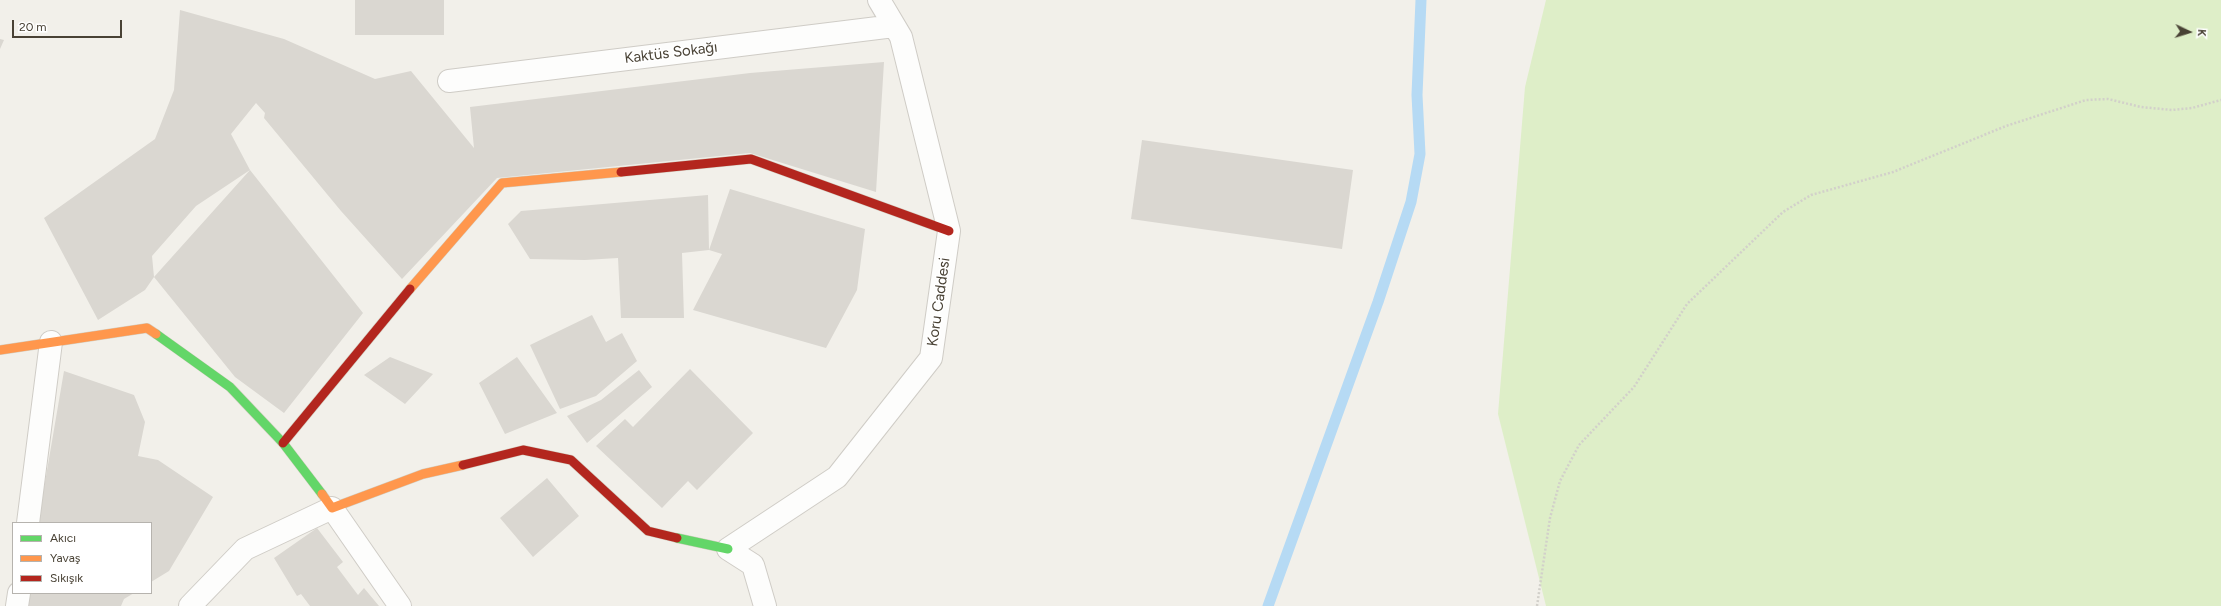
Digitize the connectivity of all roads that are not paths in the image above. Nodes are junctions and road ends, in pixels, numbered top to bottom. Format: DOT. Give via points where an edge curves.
graph roads {
  1 [pos="879,0"];
  2 [pos="894,26"];
  3 [pos="449,81"];
  4 [pos="949,231"];
  5 [pos="52,342"];
  6 [pos="0,350"];
  7 [pos="283,443"];
  8 [pos="332,508"];
  9 [pos="28,522"];
  10 [pos="728,549"];
  11 [pos="19,594"];
  12 [pos="17,606"];
  13 [pos="190,606"];
  14 [pos="400,606"];
  15 [pos="765,606"];
  1 -- 2 [label="street, Koru Caddesi"];
  2 -- 3 [label="street, Kaktüs Sokağı"];
  2 -- 4 [label="street, Koru Caddesi" via="901,37"];
  4 -- 7 [label="street" via="751,159 502,183 435,258"];
  4 -- 10 [label="street, Koru Caddesi" via="931,358 837,477"];
  5 -- 6 [label="street"];
  5 -- 7 [label="street" via="147,328 230,387"];
  5 -- 9 [label="street"];
  7 -- 8 [label="street"];
  8 -- 10 [label="street" via="423,474 523,450 571,460 648,531"];
  8 -- 13 [label="street" via="245,549"];
  8 -- 14 [label="street"];
  10 -- 15 [label="street" via="753,565"];
  11 -- 12 [label="street"];
}
